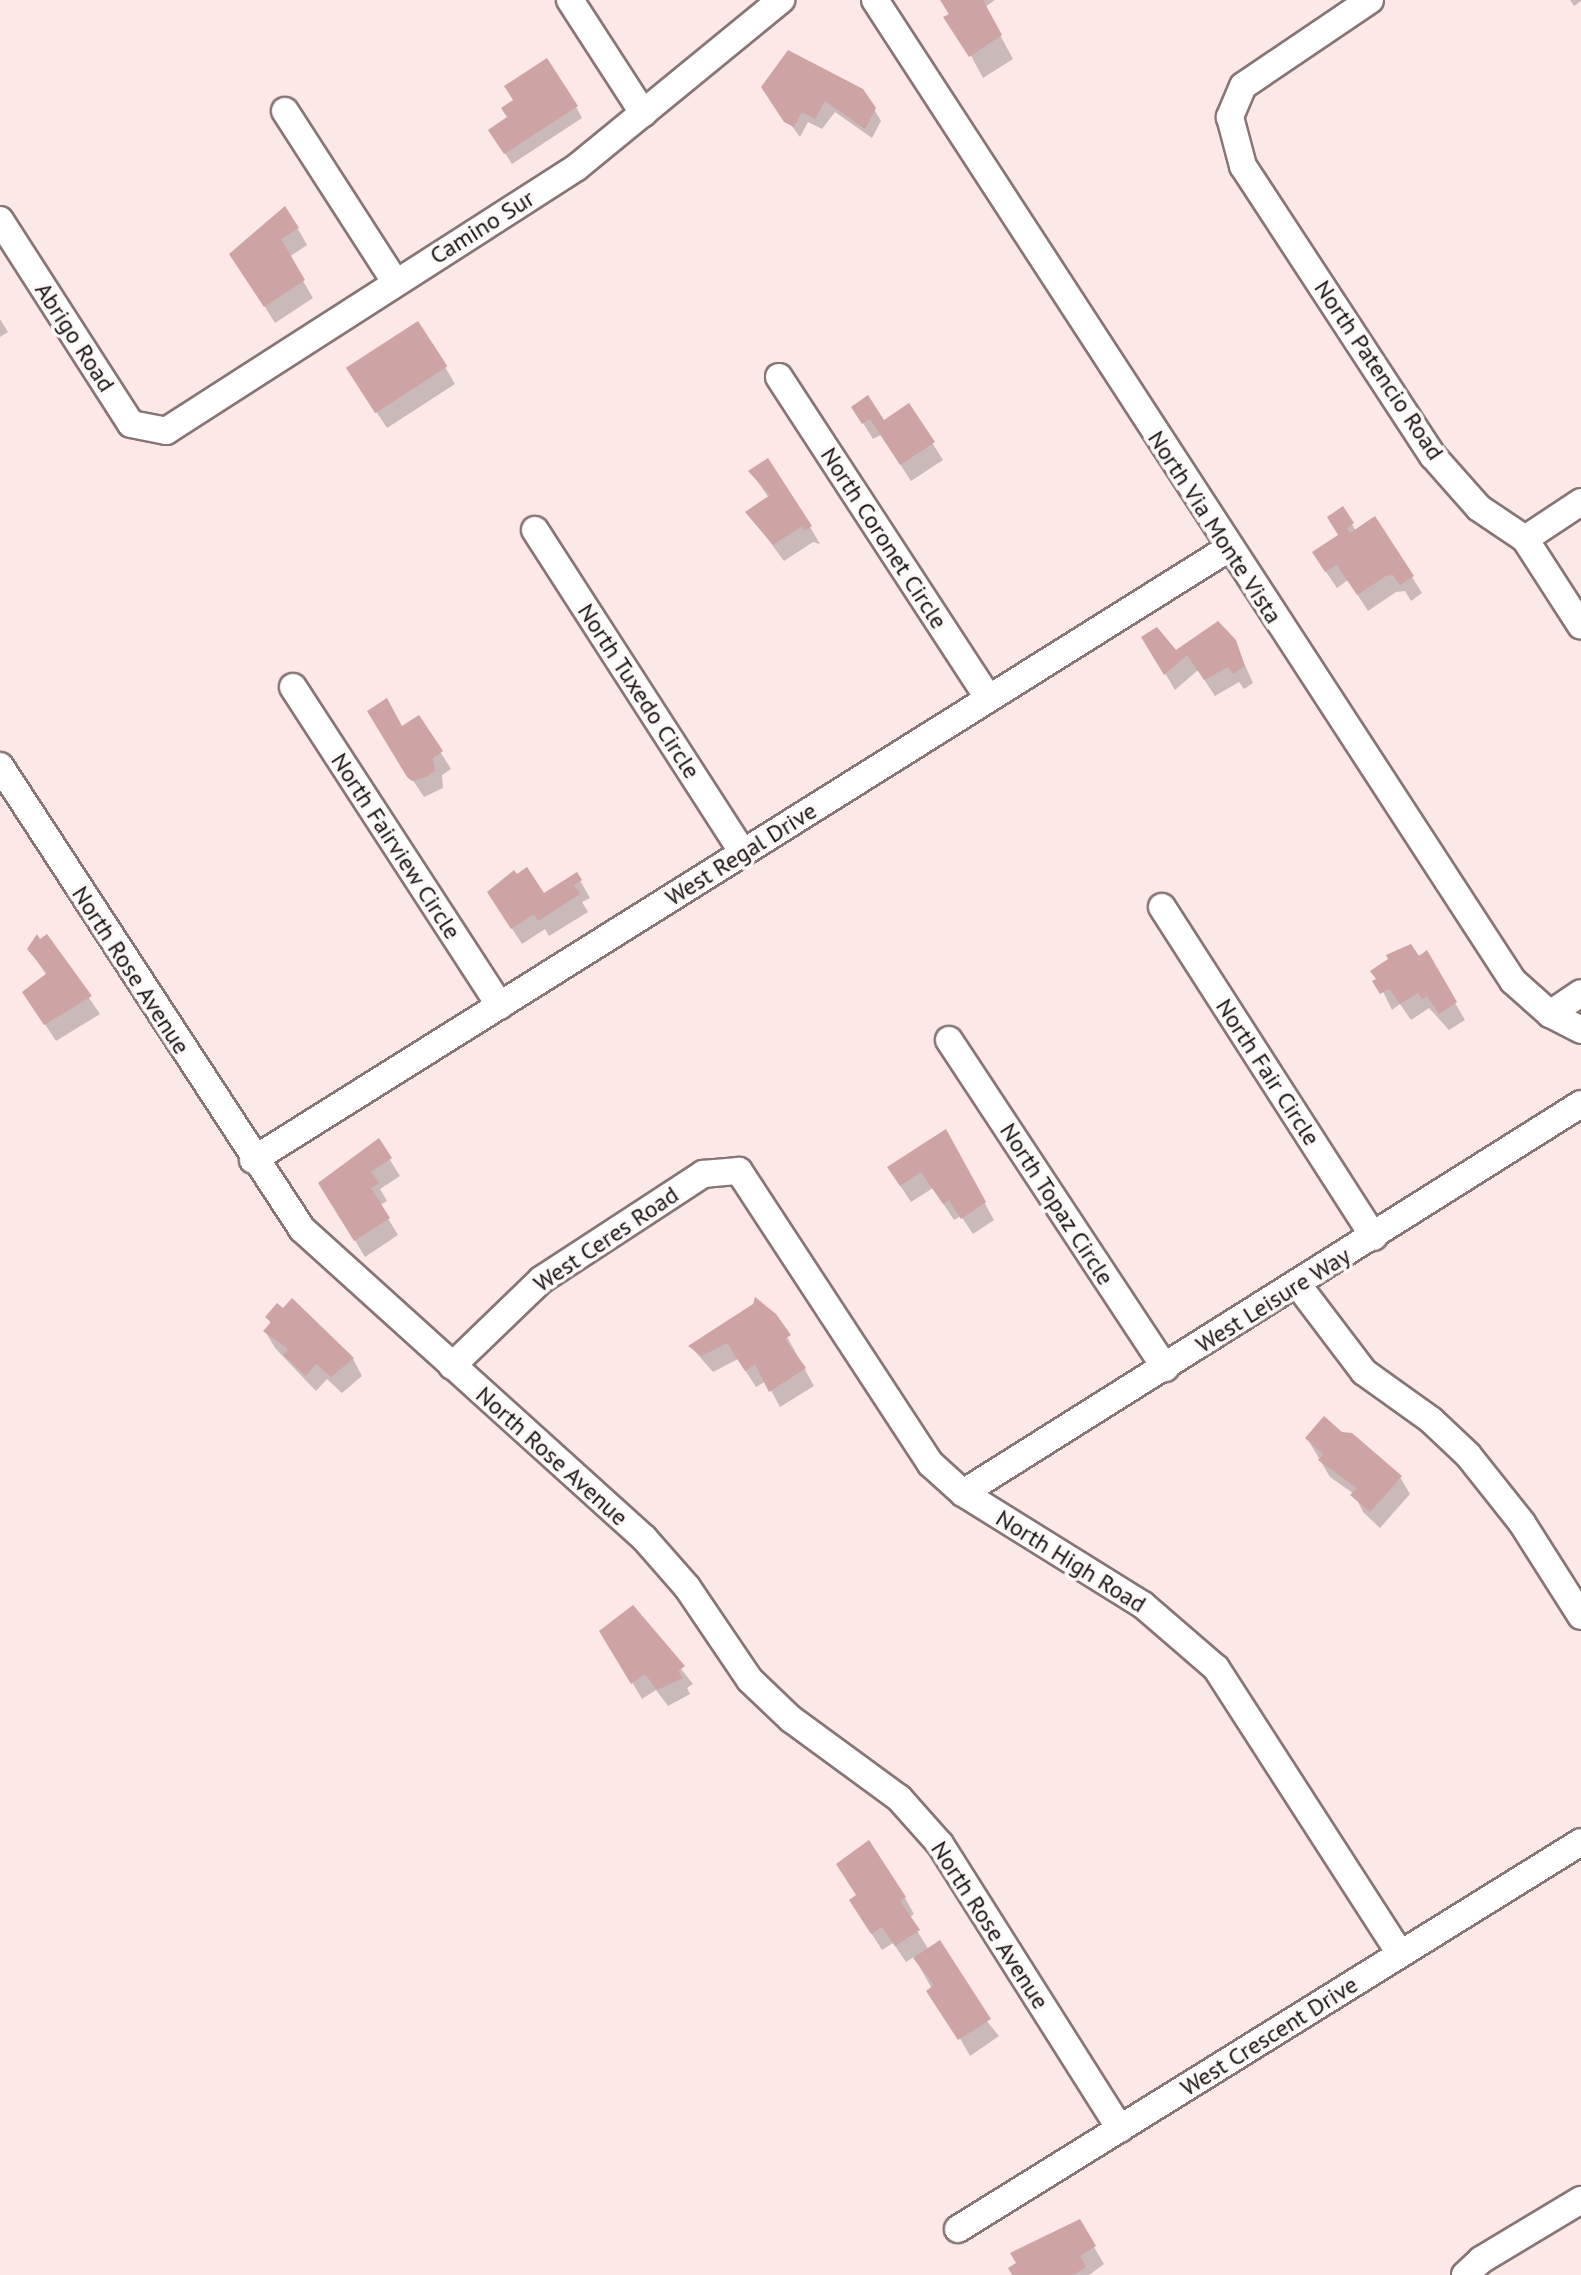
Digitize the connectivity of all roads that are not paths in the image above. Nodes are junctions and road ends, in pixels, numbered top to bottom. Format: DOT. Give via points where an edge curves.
graph roads {
  1 [pos="570,0"];
  2 [pos="781,0"];
  3 [pos="875,0"];
  4 [pos="1370,0"];
  5 [pos="285,111"];
  6 [pos="643,113"];
  7 [pos="0,220"];
  8 [pos="395,282"];
  9 [pos="779,377"];
  10 [pos="166,431"];
  11 [pos="1581,502"];
  12 [pos="535,530"];
  13 [pos="1525,539"];
  14 [pos="1229,548"];
  15 [pos="1581,626"];
  16 [pos="293,687"];
  17 [pos="989,699"];
  18 [pos="0,766"];
  19 [pos="743,853"];
  20 [pos="1162,907"];
  21 [pos="1581,993"];
  22 [pos="500,1006"];
  23 [pos="1550,1014"];
  24 [pos="1581,1030"];
  25 [pos="949,1040"];
  26 [pos="1581,1104"];
  27 [pos="253,1160"];
  28 [pos="739,1171"];
  29 [pos="1374,1237"];
  30 [pos="1298,1285"];
  31 [pos="452,1366"];
  32 [pos="1165,1368"];
  33 [pos="963,1493"];
  34 [pos="1581,1616"];
  35 [pos="1581,1842"];
  36 [pos="1400,1954"];
  37 [pos="1120,2129"];
  38 [pos="1581,2200"];
  39 [pos="958,2229"];
  40 [pos="1465,2275"];
  1 -- 6 [label="street"];
  2 -- 6 [label="street, Camino Sur"];
  3 -- 14 [label="street, North Via Monte Vista"];
  4 -- 13 [label="street, North Patencio Road" via="1243,86 1230,117 1243,166 1433,456 1479,508"];
  5 -- 8 [label="street"];
  6 -- 8 [label="street, Camino Sur" via="577,167"];
  7 -- 10 [label="street, Abrigo Road" via="131,424"];
  8 -- 10 [label="street, Camino Sur"];
  9 -- 17 [label="street, North Coronet Circle"];
  11 -- 13 [label="street"];
  12 -- 19 [label="street, North Tuxedo Circle"];
  13 -- 15 [label="street, North Patencio Road"];
  14 -- 17 [label="street, West Regal Drive"];
  14 -- 23 [label="street, North Via Monte Vista" via="1513,981"];
  16 -- 22 [label="street, North Fairview Circle"];
  17 -- 19 [label="street, West Regal Drive"];
  18 -- 27 [label="street, North Rose Avenue"];
  19 -- 22 [label="street, West Regal Drive"];
  20 -- 29 [label="street, North Fair Circle"];
  21 -- 23 [label="street"];
  22 -- 27 [label="street, West Regal Drive"];
  23 -- 24 [label="street, North Via Monte Vista"];
  25 -- 32 [label="street, North Topaz Circle"];
  26 -- 29 [label="street, West Leisure Way"];
  27 -- 31 [label="street, North Rose Avenue" via="302,1229"];
  28 -- 31 [label="street, West Ceres Road" via="703,1174 541,1280"];
  28 -- 33 [label="street, North High Road" via="931,1464"];
  29 -- 30 [label="street, West Leisure Way"];
  30 -- 32 [label="street, West Leisure Way"];
  30 -- 34 [label="street" via="1364,1372 1431,1420 1468,1455 1522,1523"];
  31 -- 37 [label="street, North Rose Avenue" via="644,1538 687,1587 750,1680 791,1719 899,1798 940,1844"];
  32 -- 33 [label="street, West Leisure Way"];
  33 -- 36 [label="street, North High Road" via="1143,1605 1216,1668"];
  35 -- 36 [label="street, West Crescent Drive"];
  36 -- 37 [label="street, West Crescent Drive"];
  37 -- 39 [label="street, West Crescent Drive"];
  38 -- 40 [label="street"];
}
